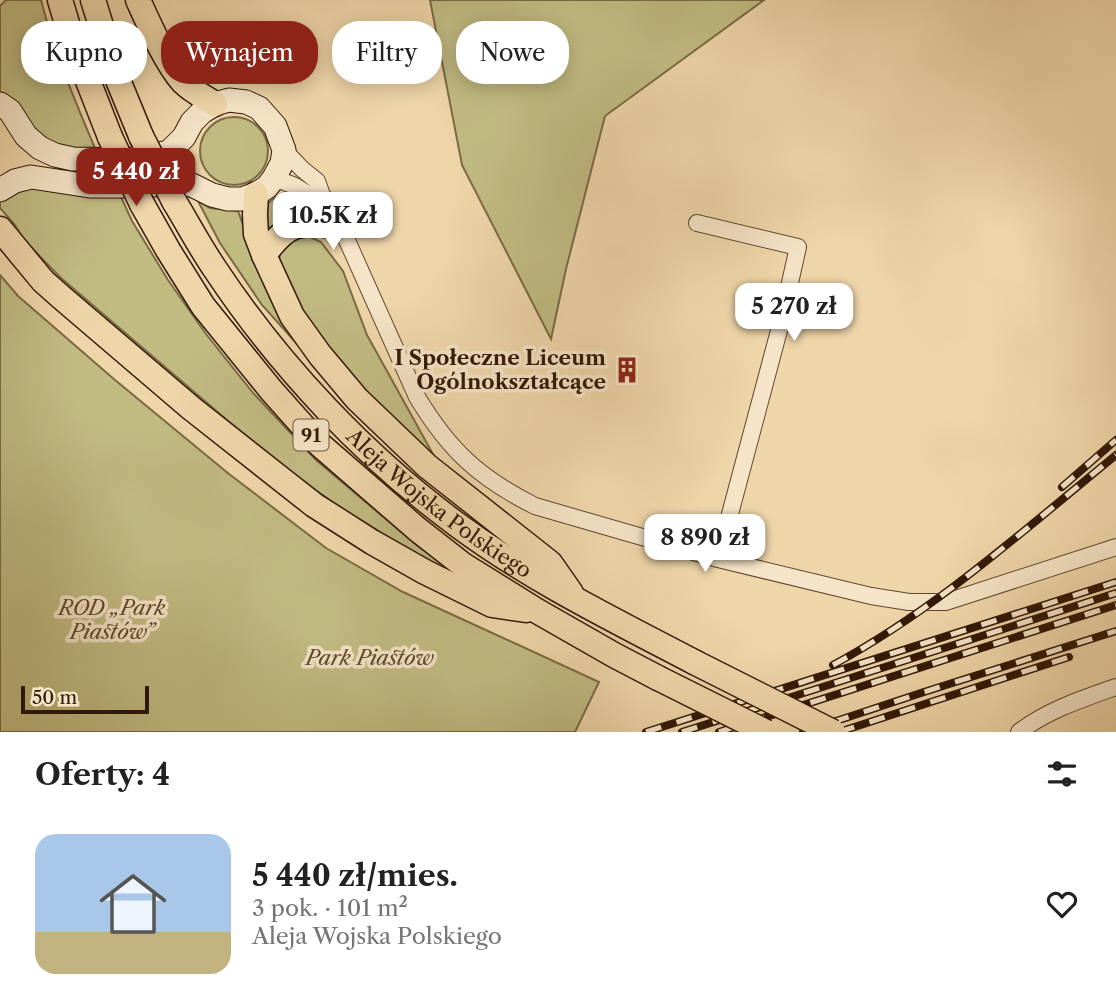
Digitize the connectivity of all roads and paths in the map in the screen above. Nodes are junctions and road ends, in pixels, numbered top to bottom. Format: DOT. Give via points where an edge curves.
graph roads {
  1 [pos="60,0"];
  2 [pos="93,0"];
  3 [pos="138,0"];
  4 [pos="0,104"];
  5 [pos="215,104"];
  6 [pos="284,150"];
  7 [pos="265,186"];
  8 [pos="0,190"];
  9 [pos="322,195"];
  10 [pos="697,223"];
  11 [pos="342,226"];
  12 [pos="0,229"];
  13 [pos="264,255"];
  14 [pos="1116,547"];
  15 [pos="718,559"];
  16 [pos="575,599"];
  17 [pos="537,611"];
  18 [pos="1116,687"];
  19 [pos="766,732"];
  20 [pos="833,732"];
  21 [pos="1019,732"];
  1 -- 17 [label="main road, Aleja Wojska Polskiego / 91, bridge" via="110,136 142,204 203,306 319,444 416,530"];
  2 -- 16 [label="main road, Aleja Wojska Polskiego / 91, bridge" via="118,80 174,201 215,269 295,373 392,472 460,527"];
  3 -- 5 [label="main road" via="182,80"];
  4 -- 5 [label="main road" via="40,148 82,160 169,152 202,111"];
  5 -- 6 [label="main road" via="229,100 259,108 275,126"];
  6 -- 7 [label="main road" via="282,163"];
  6 -- 9 [label="street" via="317,181"];
  7 -- 8 [label="main road" via="242,199 212,195 182,183 90,186 31,177"];
  7 -- 9 [label="street" via="295,186"];
  7 -- 13 [label="main road" via="255,215"];
  9 -- 11 [label="street"];
  10 -- 15 [label="street" via="798,247"];
  11 -- 13 [label="main road" via="303,223 288,228"];
  11 -- 15 [label="street" via="417,397 448,443 478,471 535,506"];
  12 -- 17 [label="main road" via="61,297 314,505 425,572 492,605"];
  13 -- 16 [label="main road" via="292,316 357,399 426,466 550,563"];
  14 -- 15 [label="street" via="946,602 871,596"];
  16 -- 20 [label="main road, Aleja Wojska Polskiego / 91, bridge"];
  17 -- 19 [label="main road, Aleja Wojska Polskiego / 91, bridge"];
  18 -- 21 [label="street" via="1060,707"];
}
